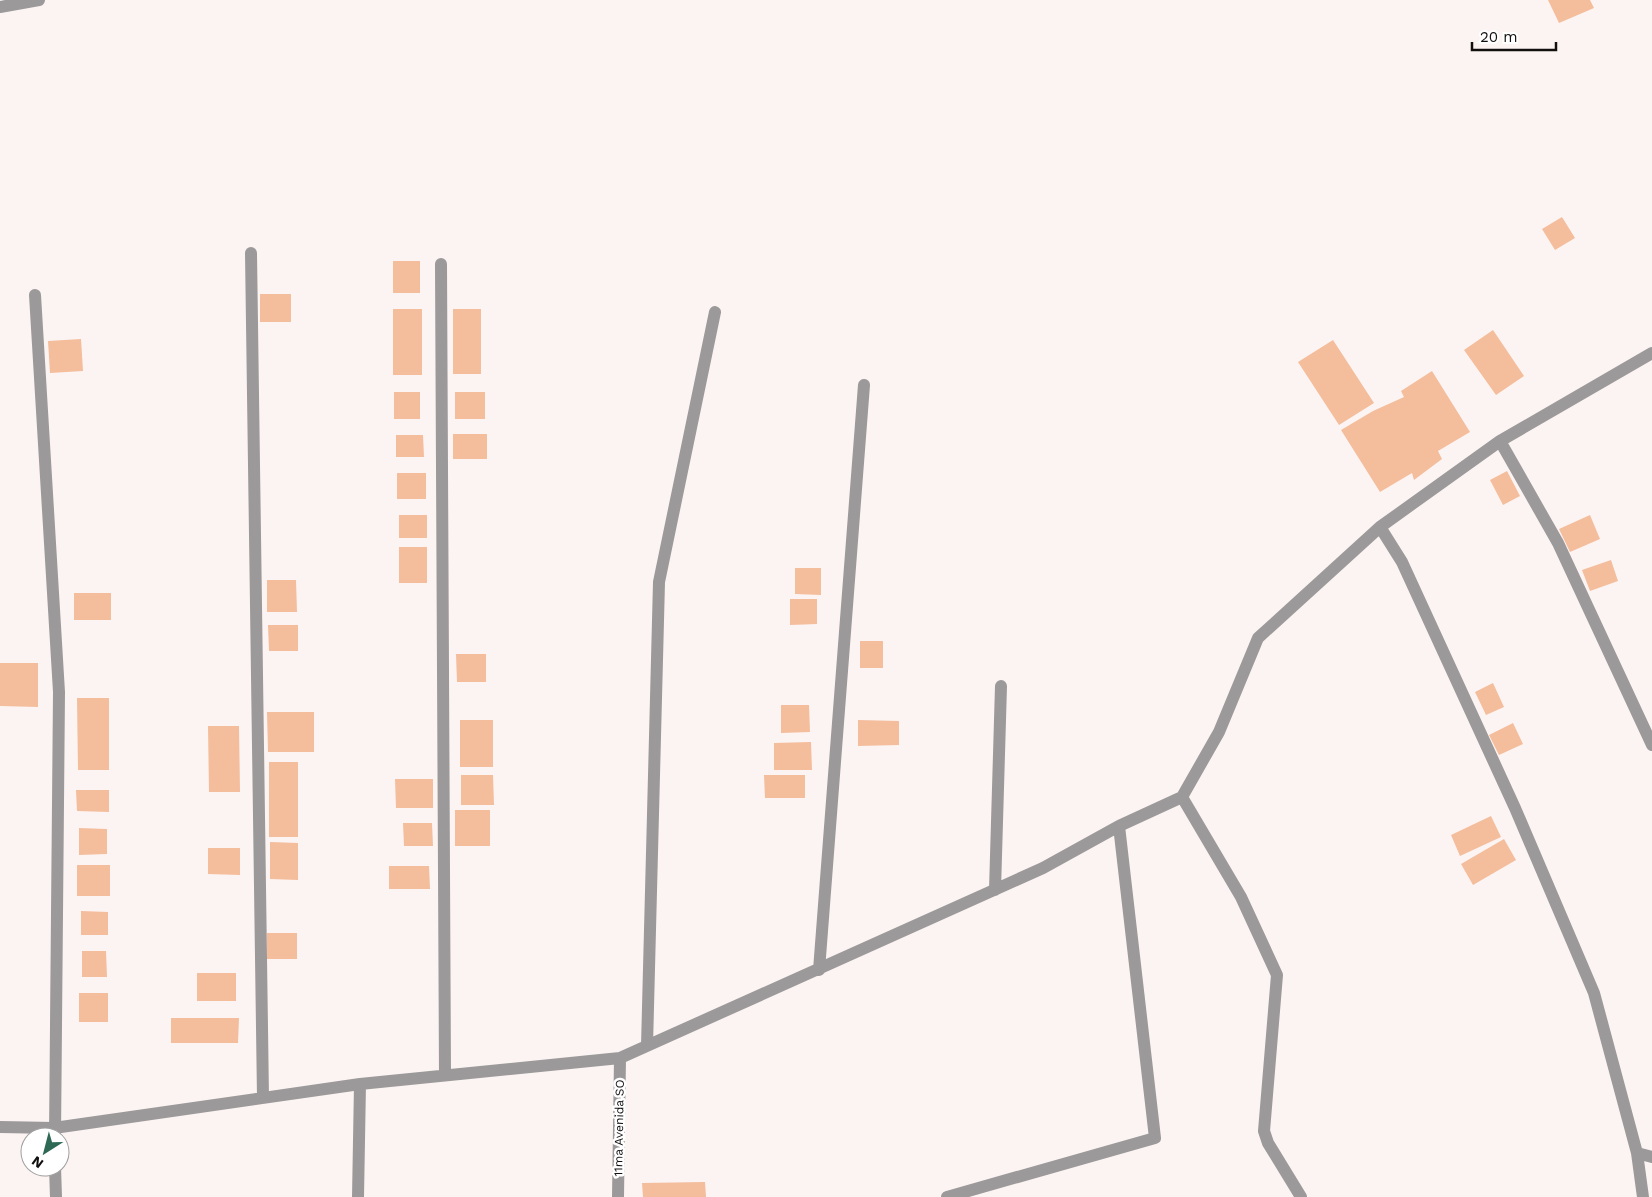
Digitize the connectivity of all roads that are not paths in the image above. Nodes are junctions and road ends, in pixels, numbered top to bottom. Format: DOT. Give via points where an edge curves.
graph roads {
  1 [pos="40,0"];
  2 [pos="0,7"];
  3 [pos="251,253"];
  4 [pos="441,264"];
  5 [pos="35,294"];
  6 [pos="715,312"];
  7 [pos="1652,353"];
  8 [pos="864,385"];
  9 [pos="1500,441"];
  10 [pos="1380,527"];
  11 [pos="1002,686"];
  12 [pos="1652,745"];
  13 [pos="1182,797"];
  14 [pos="1119,826"];
  15 [pos="995,890"];
  16 [pos="819,970"];
  17 [pos="647,1046"];
  18 [pos="620,1058"];
  19 [pos="446,1075"];
  20 [pos="360,1084"];
  21 [pos="263,1098"];
  22 [pos="0,1127"];
  23 [pos="55,1127"];
  24 [pos="20,1129"];
  25 [pos="70,1130"];
  26 [pos="1637,1153"];
  27 [pos="1652,1158"];
  28 [pos="55,1177"];
  29 [pos="56,1197"];
  30 [pos="358,1197"];
  31 [pos="618,1197"];
  32 [pos="947,1197"];
  33 [pos="1301,1197"];
  34 [pos="1643,1197"];
  1 -- 2 [label="street"];
  3 -- 21 [label="street"];
  4 -- 19 [label="street"];
  5 -- 23 [label="street" via="59,692"];
  6 -- 17 [label="street" via="659,582"];
  7 -- 9 [label="street"];
  8 -- 16 [label="street"];
  9 -- 10 [label="street"];
  9 -- 12 [label="street" via="1558,543"];
  10 -- 13 [label="street" via="1258,638 1219,732"];
  10 -- 26 [label="street" via="1402,562 1515,808 1594,992"];
  11 -- 15 [label="street"];
  13 -- 14 [label="street"];
  13 -- 33 [label="street" via="1241,897 1277,975 1264,1131"];
  14 -- 15 [label="street"];
  14 -- 32 [label="street" via="1155,1138"];
  15 -- 16 [label="street"];
  16 -- 17 [label="street"];
  17 -- 18 [label="street"];
  18 -- 19 [label="street"];
  18 -- 31 [label="street, 11ma Avenida SO"];
  19 -- 20 [label="street"];
  20 -- 21 [label="street"];
  20 -- 30 [label="street"];
  21 -- 25 [label="street"];
  22 -- 24 [label="street"];
  26 -- 27 [label="street"];
  26 -- 34 [label="street"];
  28 -- 29 [label="street"];
}
